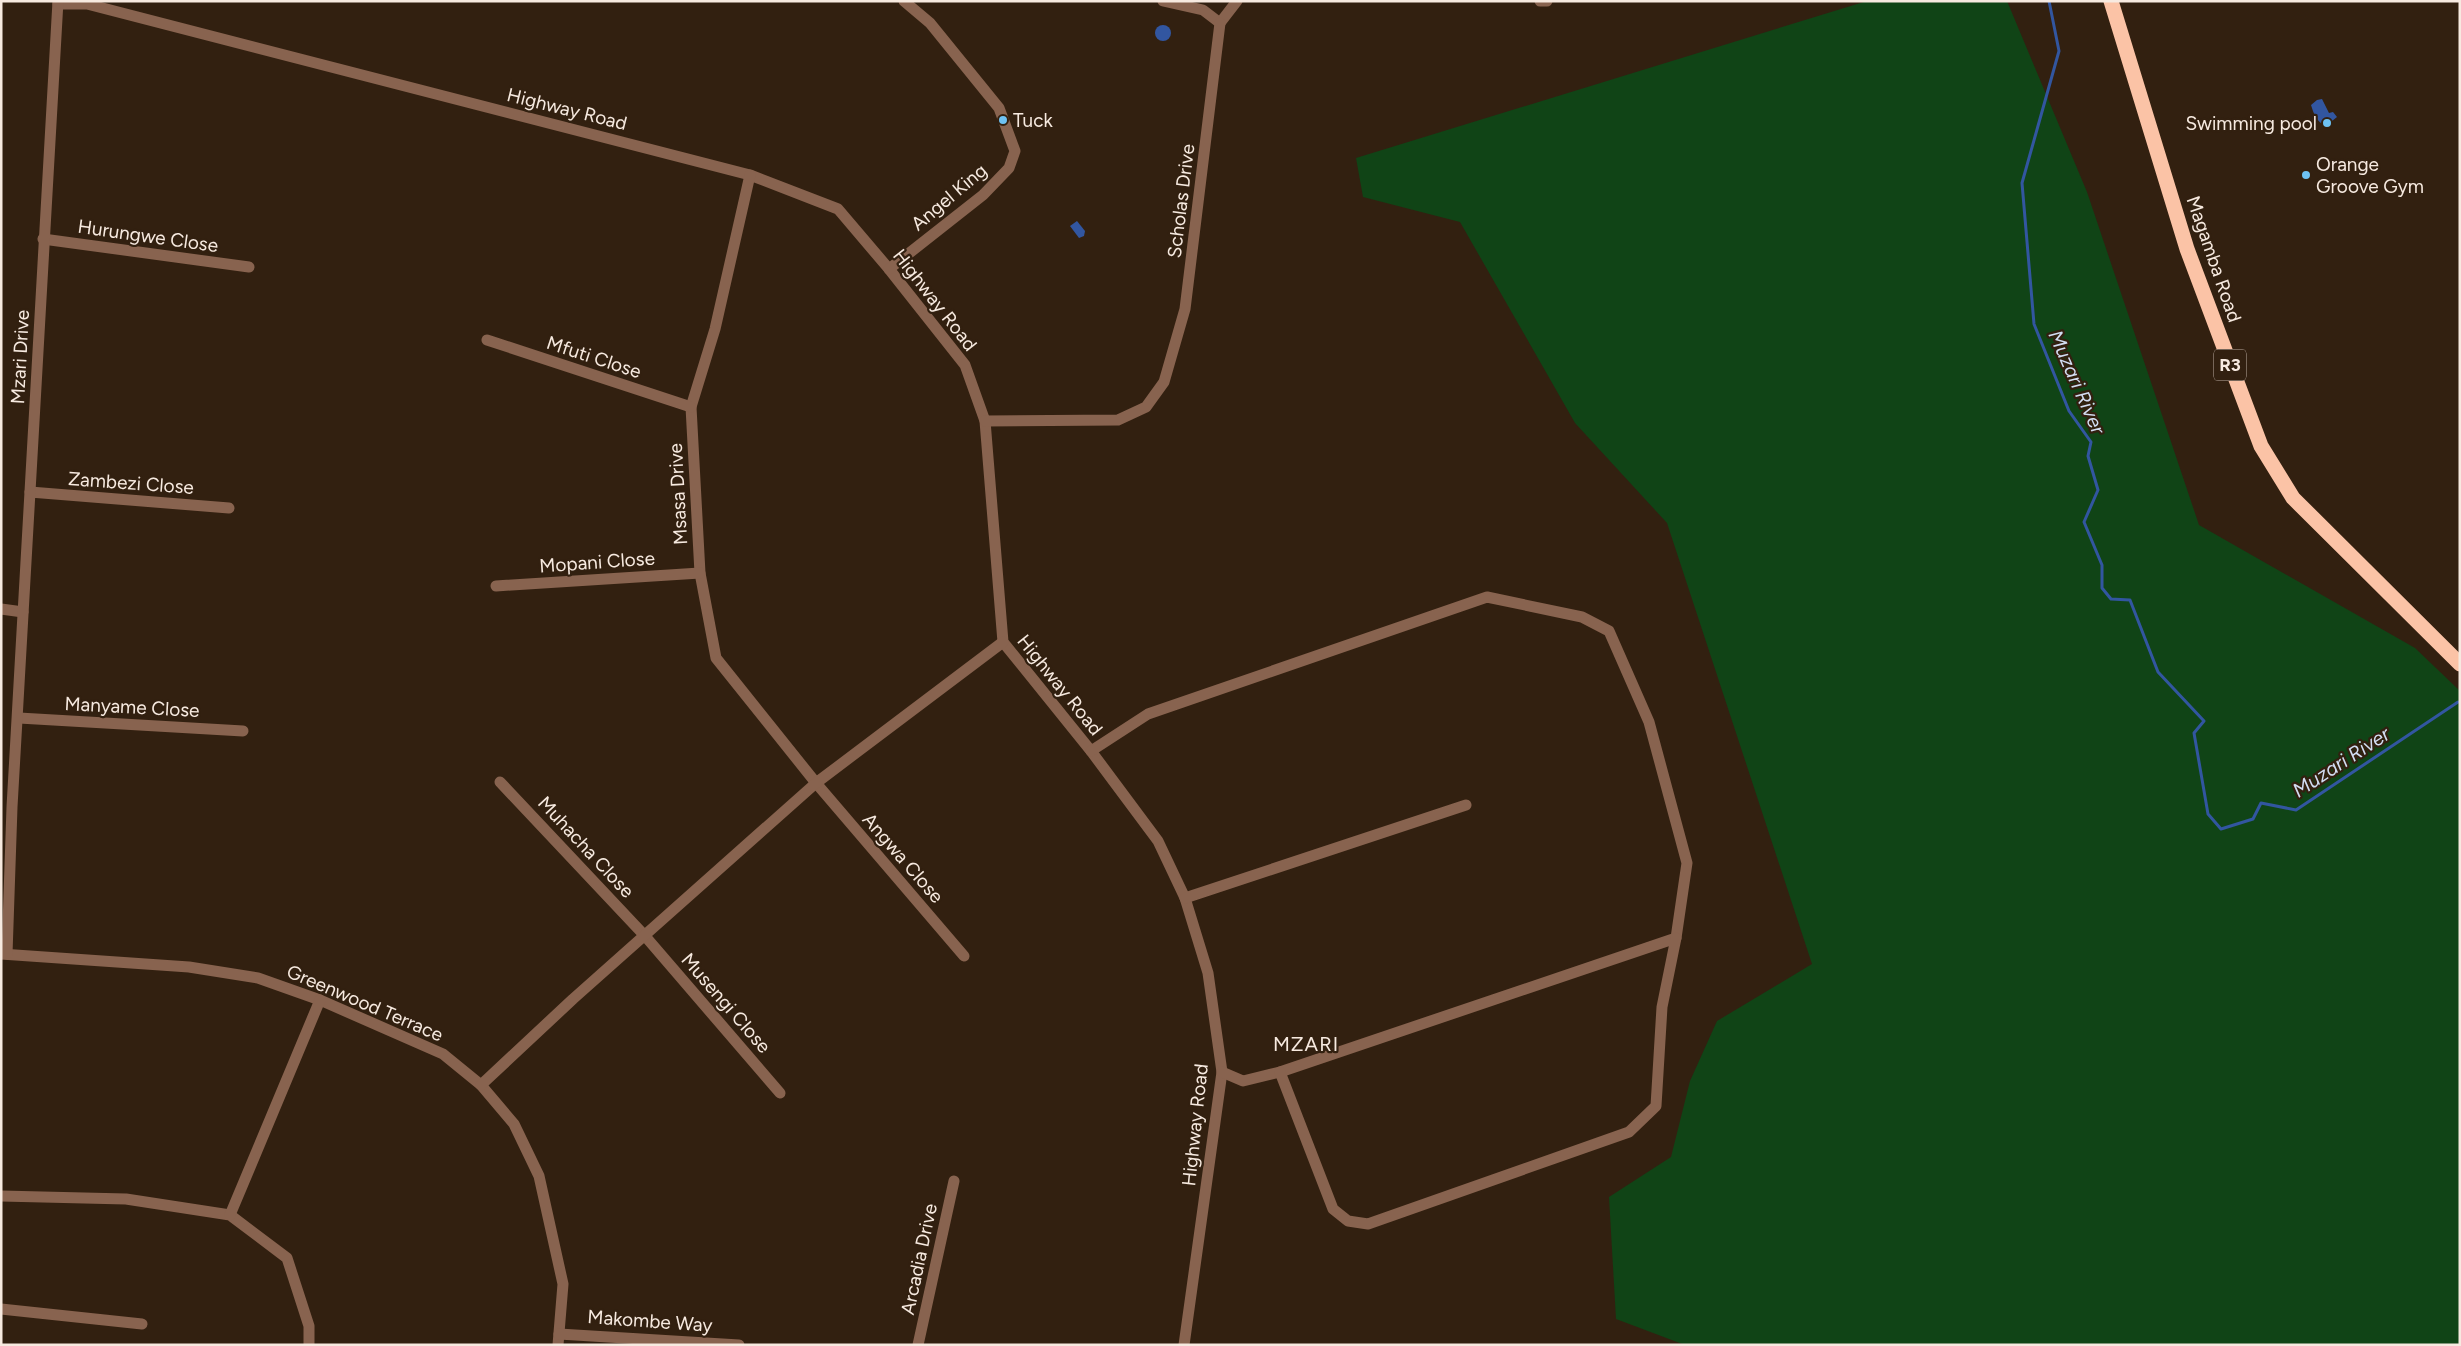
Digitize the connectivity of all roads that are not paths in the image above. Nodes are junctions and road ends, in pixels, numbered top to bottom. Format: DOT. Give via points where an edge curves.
graph roads {
  1 [pos="904,1"];
  2 [pos="1163,1"];
  3 [pos="1237,1"];
  4 [pos="1540,1"];
  5 [pos="1547,1"];
  6 [pos="2111,1"];
  7 [pos="58,3"];
  8 [pos="1220,23"];
  9 [pos="750,175"];
  10 [pos="43,239"];
  11 [pos="249,267"];
  12 [pos="889,269"];
  13 [pos="487,340"];
  14 [pos="691,407"];
  15 [pos="985,421"];
  16 [pos="30,492"];
  17 [pos="229,508"];
  18 [pos="700,573"];
  19 [pos="496,586"];
  20 [pos="1,610"];
  21 [pos="23,612"];
  22 [pos="1003,642"];
  23 [pos="2460,664"];
  24 [pos="18,718"];
  25 [pos="243,731"];
  26 [pos="1091,751"];
  27 [pos="500,782"];
  28 [pos="816,783"];
  29 [pos="1466,805"];
  30 [pos="1185,898"];
  31 [pos="645,936"];
  32 [pos="1676,938"];
  33 [pos="4,954"];
  34 [pos="964,956"];
  35 [pos="320,1000"];
  36 [pos="1222,1072"];
  37 [pos="1280,1072"];
  38 [pos="480,1085"];
  39 [pos="780,1092"];
  40 [pos="954,1181"];
  41 [pos="1,1196"];
  42 [pos="230,1215"];
  43 [pos="1,1309"];
  44 [pos="142,1324"];
  45 [pos="559,1339"];
  46 [pos="309,1345"];
  47 [pos="739,1345"];
  48 [pos="918,1345"];
  49 [pos="1184,1345"];
  1 -- 12 [label="street, Angel King" via="930,23 999,108 1015,152 1009,168 983,195"];
  2 -- 8 [label="street" via="1203,10"];
  3 -- 8 [label="street"];
  4 -- 5 [label="street"];
  6 -- 23 [label="highway, Magamba Road / R3" via="2187,249 2261,446 2293,498"];
  7 -- 9 [label="street, Highway Road" via="88,4"];
  7 -- 10 [label="street, Mzari Drive"];
  8 -- 15 [label="street, Scholas Drive" via="1185,308 1164,382 1146,407 1118,420"];
  9 -- 12 [label="street, Highway Road" via="838,209"];
  9 -- 14 [label="street, Msasa Drive" via="715,329"];
  10 -- 11 [label="street, Hurungwe Close"];
  10 -- 16 [label="street, Mzari Drive"];
  12 -- 15 [label="street, Highway Road" via="965,365"];
  13 -- 14 [label="street, Mfuti Close"];
  14 -- 18 [label="street, Msasa Drive"];
  15 -- 22 [label="street, Highway Road"];
  16 -- 17 [label="street, Zambezi Close"];
  16 -- 21 [label="street, Mzari Drive"];
  18 -- 19 [label="street, Mopani Close"];
  18 -- 28 [label="street, Msasa Drive" via="716,658"];
  20 -- 21 [label="street"];
  21 -- 24 [label="street, Mzari Drive"];
  22 -- 26 [label="street, Highway Road"];
  22 -- 28 [label="street"];
  24 -- 25 [label="street, Manyame Close"];
  24 -- 33 [label="street, Mzari Drive"];
  26 -- 30 [label="street, Highway Road" via="1158,841"];
  26 -- 32 [label="street" via="1148,714 1487,597 1582,617 1609,631 1649,722 1687,863"];
  27 -- 31 [label="street, Muhacha Close"];
  28 -- 31 [label="street"];
  28 -- 34 [label="street, Angwa Close"];
  29 -- 30 [label="street"];
  30 -- 36 [label="street, Highway Road" via="1208,973"];
  31 -- 38 [label="street"];
  31 -- 39 [label="street, Musengi Close"];
  32 -- 37 [label="street"];
  32 -- 37 [label="street" via="1662,1007 1656,1106 1629,1132 1368,1224 1348,1221 1333,1209"];
  33 -- 35 [label="street, Greenwood Terrace" via="209,970 258,978"];
  35 -- 38 [label="street, Greenwood Terrace" via="443,1054"];
  35 -- 42 [label="street"];
  36 -- 37 [label="street" via="1243,1081"];
  36 -- 49 [label="street, Highway Road"];
  38 -- 45 [label="street, Greenwood Terrace" via="514,1124 539,1176 563,1284"];
  40 -- 48 [label="street, Arcadia Drive"];
  41 -- 42 [label="street" via="126,1199"];
  42 -- 46 [label="street" via="286,1258 309,1326"];
  43 -- 44 [label="street"];
  45 -- 47 [label="street, Makombe Way"];
}
